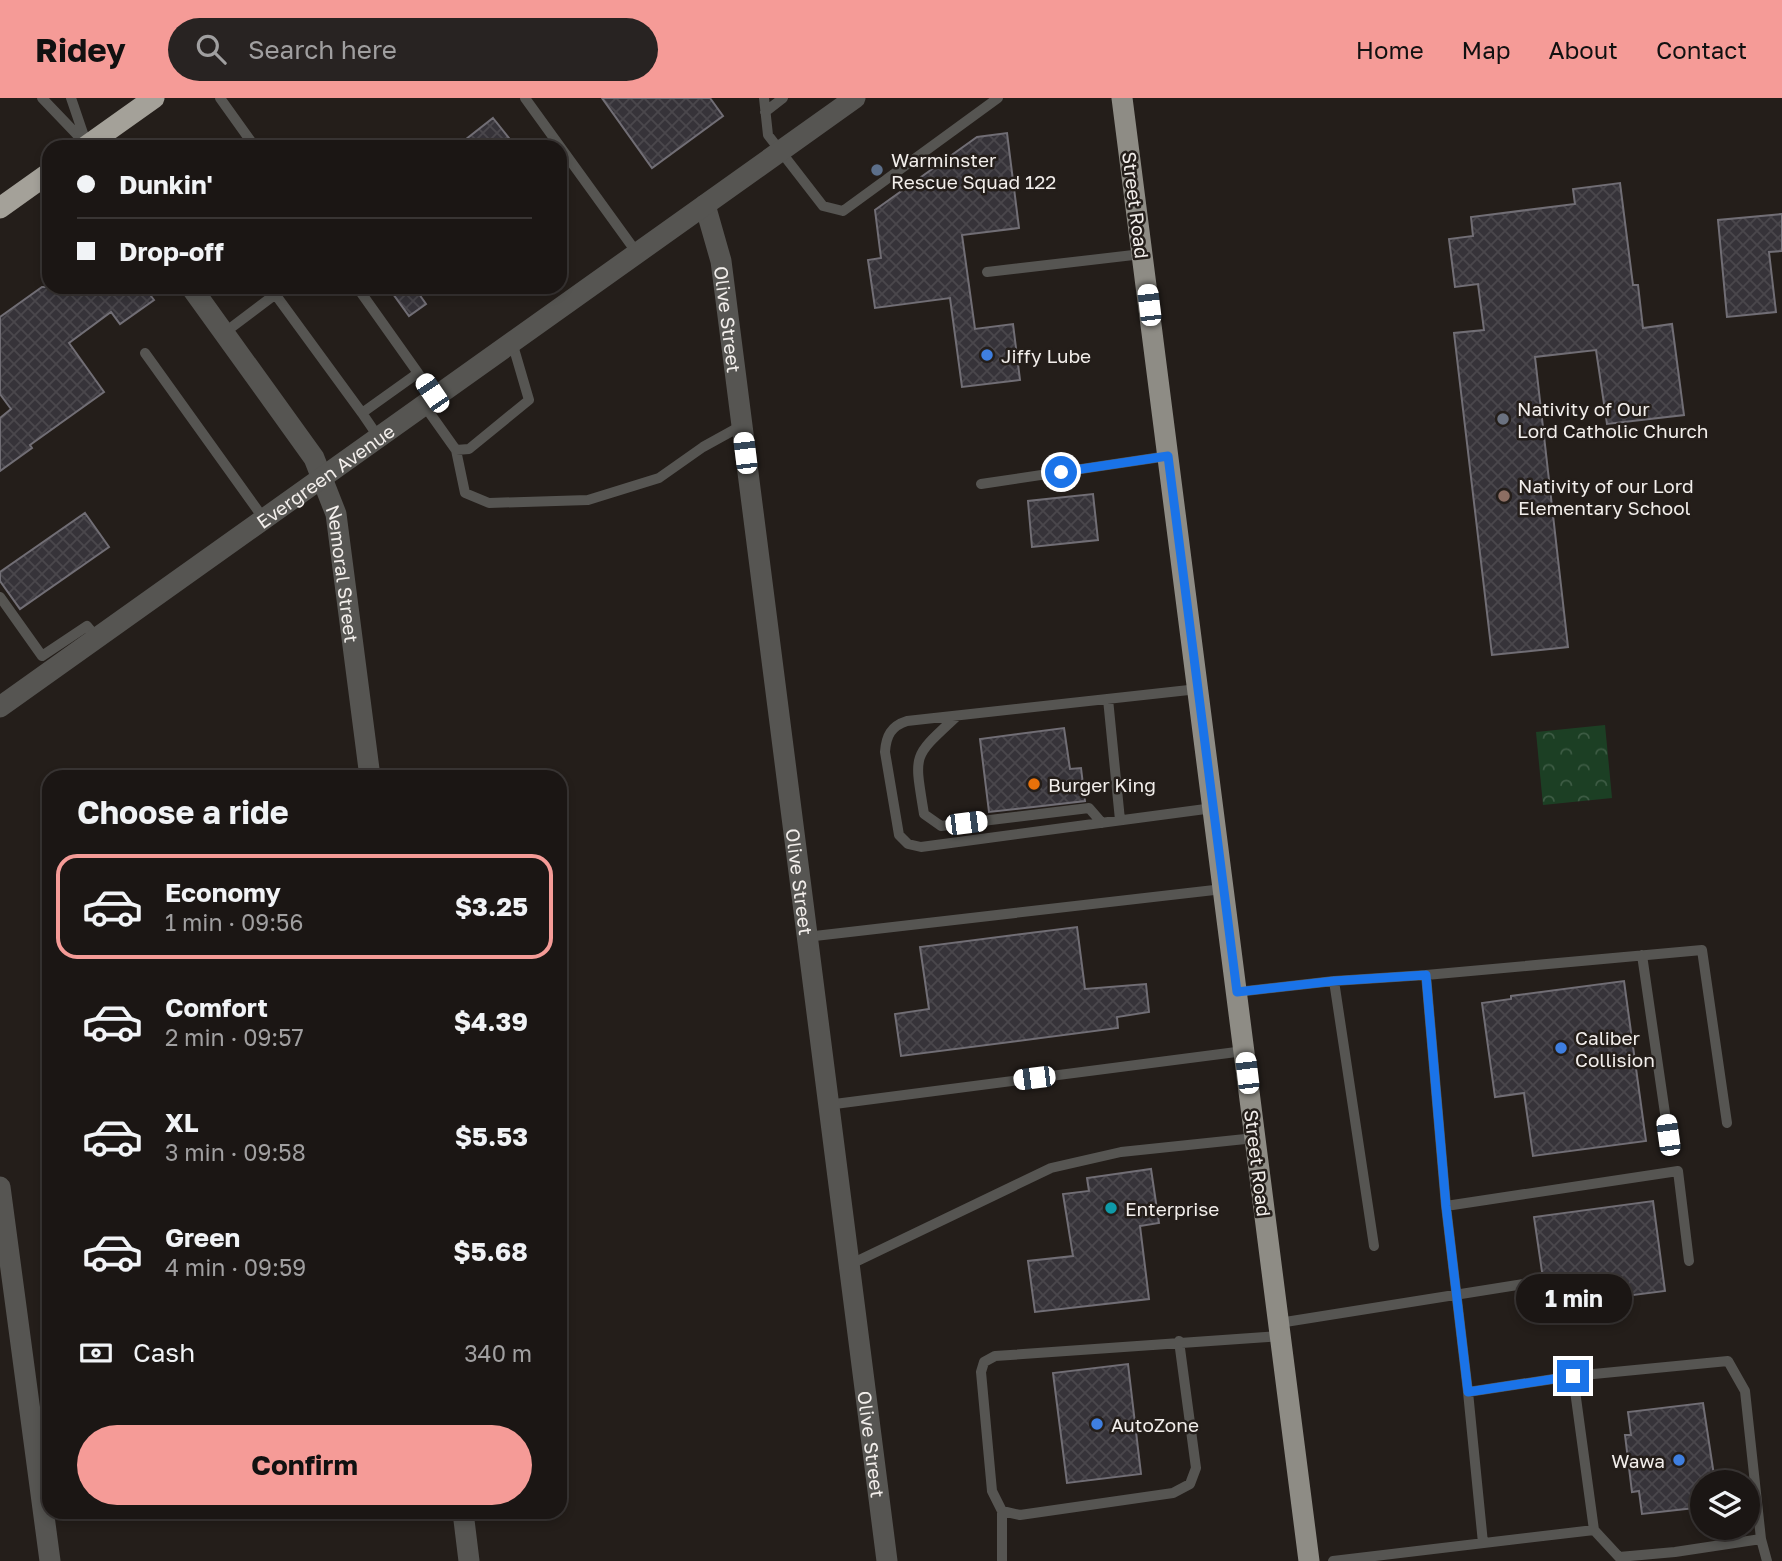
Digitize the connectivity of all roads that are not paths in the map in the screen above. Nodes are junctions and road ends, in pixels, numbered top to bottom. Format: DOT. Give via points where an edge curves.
graph roads {
  1 [pos="42,98"];
  2 [pos="71,98"];
  3 [pos="154,98"];
  4 [pos="220,98"];
  5 [pos="525,98"];
  6 [pos="764,98"];
  7 [pos="783,98"];
  8 [pos="855,98"];
  9 [pos="998,98"];
  10 [pos="1122,98"];
  11 [pos="765,112"];
  12 [pos="80,140"];
  13 [pos="84,140"];
  14 [pos="94,140"];
  15 [pos="250,140"];
  16 [pos="555,140"];
  17 [pos="780,152"];
  18 [pos="567,156"];
  19 [pos="42,178"];
  20 [pos="705,205"];
  21 [pos="0,208"];
  22 [pos="637,253"];
  23 [pos="1142,254"];
  24 [pos="987,272"];
  25 [pos="196,294"];
  26 [pos="275,294"];
  27 [pos="283,294"];
  28 [pos="362,294"];
  29 [pos="224,333"];
  30 [pos="512,342"];
  31 [pos="145,353"];
  32 [pos="418,373"];
  33 [pos="424,405"];
  34 [pos="362,413"];
  35 [pos="741,426"];
  36 [pos="379,438"];
  37 [pos="456,450"];
  38 [pos="1168,456"];
  39 [pos="321,478"];
  40 [pos="981,484"];
  41 [pos="264,519"];
  42 [pos="0,597"];
  43 [pos="97,638"];
  44 [pos="1198,689"];
  45 [pos="1108,699"];
  46 [pos="0,707"];
  47 [pos="957,716"];
  48 [pos="369,770"];
  49 [pos="1213,808"];
  50 [pos="1120,821"];
  51 [pos="1102,823"];
  52 [pos="1223,889"];
  53 [pos="806,937"];
  54 [pos="1642,955"];
  55 [pos="1426,975"];
  56 [pos="1334,981"];
  57 [pos="1237,992"];
  58 [pos="1244,1051"];
  59 [pos="827,1105"];
  60 [pos="1727,1123"];
  61 [pos="1668,1135"];
  62 [pos="1255,1138"];
  63 [pos="0,1187"];
  64 [pos="1446,1206"];
  65 [pos="1374,1246"];
  66 [pos="1689,1261"];
  67 [pos="848,1265"];
  68 [pos="1530,1283"];
  69 [pos="1457,1294"];
  70 [pos="1280,1329"];
  71 [pos="1179,1341"];
  72 [pos="1573,1376"];
  73 [pos="1468,1392"];
  74 [pos="1753,1470"];
  75 [pos="42,1501"];
  76 [pos="1002,1511"];
  77 [pos="44,1519"];
  78 [pos="464,1519"];
  79 [pos="1594,1530"];
  80 [pos="1760,1539"];
  81 [pos="1753,1540"];
  82 [pos="1483,1543"];
  83 [pos="50,1561"];
  84 [pos="469,1561"];
  85 [pos="887,1561"];
  86 [pos="1002,1561"];
  87 [pos="1309,1561"];
  88 [pos="1332,1561"];
  89 [pos="1767,1561"];
  1 -- 12 [label="lane"];
  2 -- 13 [label="lane"];
  3 -- 14 [label="highway"];
  4 -- 15 [label="lane"];
  5 -- 16 [label="lane"];
  6 -- 11 [label="lane"];
  7 -- 11 [label="lane"];
  8 -- 17 [label="street, Evergreen Avenue"];
  9 -- 17 [label="lane" via="842,211 823,206"];
  10 -- 23 [label="main road, Street Road"];
  11 -- 17 [label="lane" via="768,135"];
  17 -- 20 [label="street, Evergreen Avenue"];
  18 -- 22 [label="lane"];
  19 -- 21 [label="highway"];
  20 -- 22 [label="street, Evergreen Avenue"];
  20 -- 35 [label="street, Olive Street" via="721,261"];
  22 -- 30 [label="street, Evergreen Avenue"];
  23 -- 24 [label="lane"];
  23 -- 38 [label="main road, Street Road"];
  25 -- 29 [label="street, Nemoral Street"];
  26 -- 29 [label="lane"];
  27 -- 34 [label="lane"];
  28 -- 32 [label="lane"];
  29 -- 39 [label="street, Nemoral Street" via="314,458"];
  30 -- 33 [label="street, Evergreen Avenue"];
  30 -- 37 [label="lane" via="529,400 469,449"];
  31 -- 41 [label="lane"];
  32 -- 33 [label="lane" via="432,393"];
  32 -- 34 [label="lane"];
  33 -- 36 [label="street, Evergreen Avenue"];
  33 -- 37 [label="lane"];
  34 -- 36 [label="lane"];
  35 -- 37 [label="lane" via="659,478 588,500 489,503 465,492"];
  35 -- 53 [label="street, Olive Street"];
  36 -- 39 [label="street, Evergreen Avenue"];
  38 -- 40 [label="lane"];
  38 -- 44 [label="main road, Street Road"];
  39 -- 41 [label="street, Evergreen Avenue"];
  39 -- 48 [label="street, Nemoral Street" via="337,514"];
  41 -- 43 [label="street, Evergreen Avenue"];
  42 -- 43 [label="lane" via="42,656 87,626"];
  43 -- 46 [label="street, Evergreen Avenue"];
  44 -- 45 [label="lane"];
  44 -- 49 [label="main road, Street Road"];
  45 -- 47 [label="lane"];
  45 -- 50 [label="lane"];
  47 -- 51 [label="lane" via="923,748 916,765 923,814 941,826 1089,808"];
  47 -- 51 [label="lane" via="898,724 886,740 896,823 908,844 937,846"];
  49 -- 50 [label="lane"];
  49 -- 52 [label="main road, Street Road"];
  50 -- 51 [label="lane"];
  52 -- 53 [label="lane"];
  52 -- 57 [label="main road, Street Road"];
  53 -- 59 [label="street, Olive Street"];
  54 -- 55 [label="lane"];
  54 -- 60 [label="lane" via="1702,950"];
  54 -- 61 [label="lane"];
  55 -- 56 [label="lane"];
  55 -- 64 [label="lane"];
  56 -- 57 [label="lane"];
  56 -- 65 [label="lane"];
  57 -- 58 [label="main road, Street Road"];
  58 -- 59 [label="lane"];
  58 -- 62 [label="main road, Street Road"];
  59 -- 67 [label="street, Olive Street"];
  62 -- 67 [label="lane" via="1121,1152 1051,1168"];
  62 -- 70 [label="main road, Street Road"];
  63 -- 75 [label="street"];
  64 -- 66 [label="lane" via="1678,1171"];
  64 -- 69 [label="lane"];
  67 -- 85 [label="street, Olive Street"];
  68 -- 69 [label="lane"];
  69 -- 70 [label="lane"];
  69 -- 73 [label="lane"];
  70 -- 71 [label="lane"];
  70 -- 87 [label="main road, Street Road"];
  71 -- 76 [label="lane" via="1196,1468 1190,1484 1172,1493 1034,1513"];
  71 -- 76 [label="lane" via="995,1356 984,1362 981,1372 992,1491"];
  72 -- 73 [label="lane"];
  72 -- 74 [label="lane" via="1728,1361 1745,1391"];
  72 -- 79 [label="lane"];
  73 -- 82 [label="lane"];
  76 -- 86 [label="lane"];
  77 -- 83 [label="street"];
  78 -- 84 [label="street"];
  79 -- 81 [label="lane" via="1619,1557"];
  79 -- 82 [label="lane"];
  80 -- 89 [label="lane"];
  82 -- 88 [label="lane"];
}
